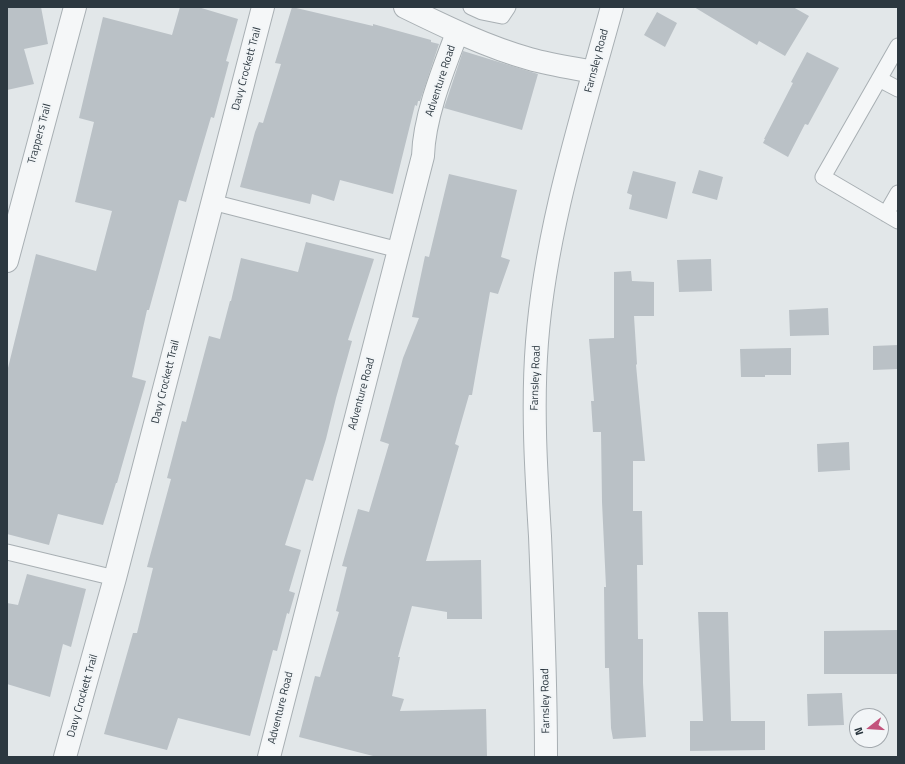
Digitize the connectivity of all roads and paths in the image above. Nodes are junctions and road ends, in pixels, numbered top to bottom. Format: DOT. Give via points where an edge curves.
graph roads {
  1 [pos="75,7"];
  2 [pos="263,7"];
  3 [pos="405,7"];
  4 [pos="471,7"];
  5 [pos="508,7"];
  6 [pos="612,7"];
  7 [pos="457,32"];
  8 [pos="898,46"];
  9 [pos="594,72"];
  10 [pos="879,79"];
  11 [pos="898,89"];
  12 [pos="898,193"];
  13 [pos="212,202"];
  14 [pos="892,217"];
  15 [pos="399,250"];
  16 [pos="7,261"];
  17 [pos="7,552"];
  18 [pos="115,578"];
  19 [pos="66,757"];
  20 [pos="269,757"];
  21 [pos="546,757"];
  1 -- 16 [label="street, Trappers Trail"];
  2 -- 13 [label="street, Davy Crockett Trail"];
  3 -- 7 [label="street, Adventure Road"];
  4 -- 5 [label="lane" via="502,16"];
  6 -- 9 [label="street, Farnsley Road"];
  7 -- 9 [label="street, Adventure Road" via="531,59"];
  7 -- 15 [label="street, Adventure Road" via="438,84 423,140 423,156"];
  8 -- 10 [label="lane"];
  9 -- 21 [label="street, Farnsley Road" via="561,194 544,279 537,343 534,418 545,658"];
  10 -- 11 [label="lane"];
  10 -- 14 [label="lane" via="822,177"];
  12 -- 14 [label="lane"];
  13 -- 15 [label="lane"];
  13 -- 18 [label="street, Davy Crockett Trail"];
  15 -- 20 [label="street, Adventure Road"];
  17 -- 18 [label="lane"];
  18 -- 19 [label="street, Davy Crockett Trail"];
}
